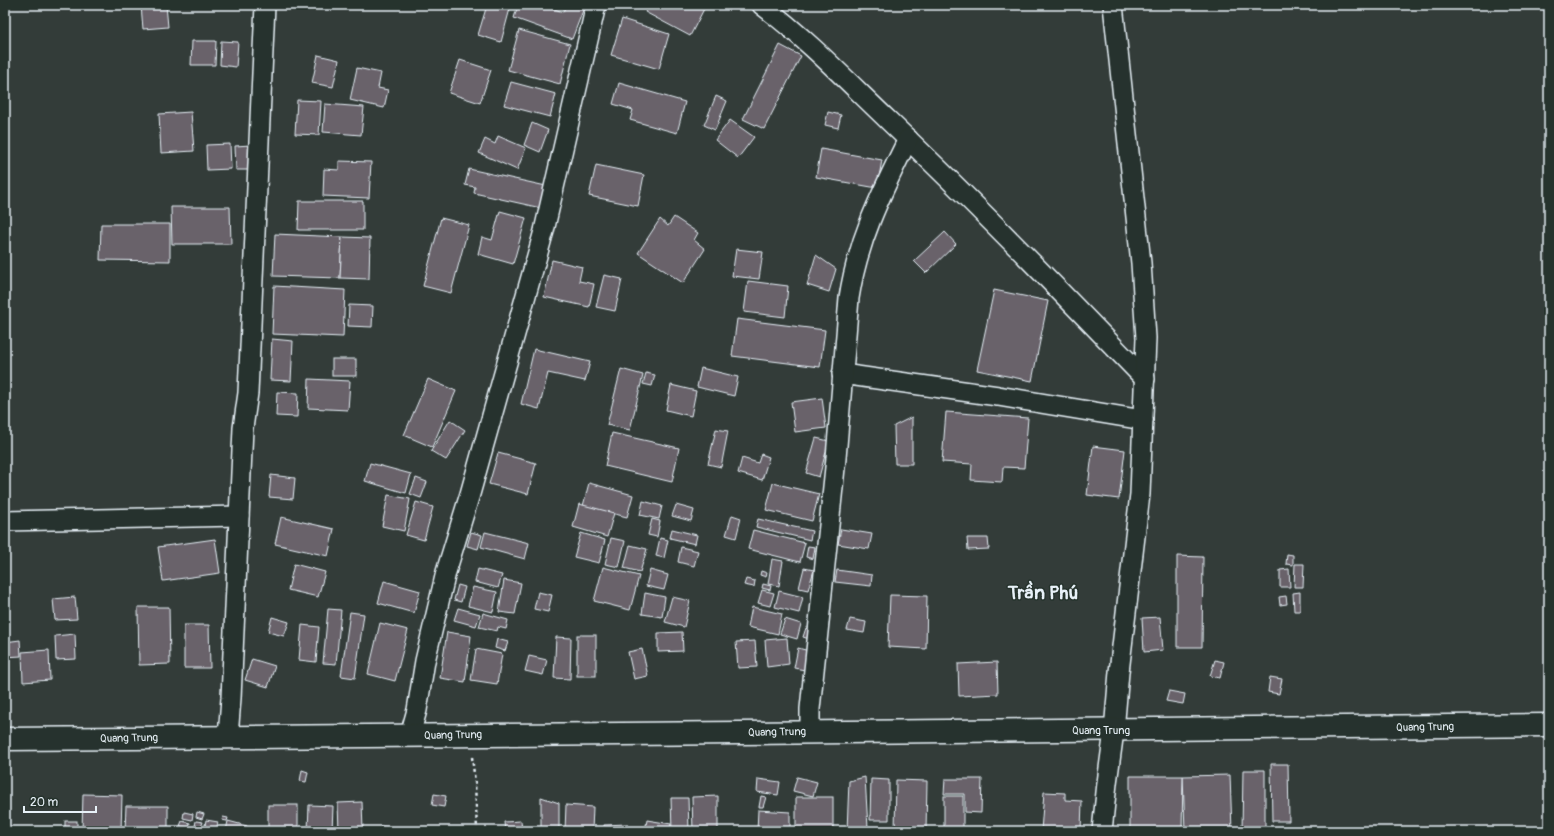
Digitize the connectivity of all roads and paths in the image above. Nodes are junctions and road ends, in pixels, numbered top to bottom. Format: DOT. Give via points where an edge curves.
graph roads {
  1 [pos="265,5"];
  2 [pos="596,5"];
  3 [pos="762,5"];
  4 [pos="1113,5"];
  5 [pos="908,139"];
  6 [pos="842,374"];
  7 [pos="1145,379"];
  8 [pos="1143,420"];
  9 [pos="239,516"];
  10 [pos="5,521"];
  11 [pos="1549,725"];
  12 [pos="1114,730"];
  13 [pos="810,732"];
  14 [pos="410,735"];
  15 [pos="469,735"];
  16 [pos="228,737"];
  17 [pos="5,739"];
  18 [pos="477,831"];
  19 [pos="1102,831"];
  1 -- 9 [label="street" via="248,393 243,428"];
  2 -- 14 [label="street" via="544,230 446,572"];
  3 -- 5 [label="street" via="797,33"];
  4 -- 7 [label="street" via="1141,263 1146,338"];
  5 -- 6 [label="street" via="878,200 856,259 849,298"];
  5 -- 7 [label="street"];
  6 -- 8 [label="street"];
  6 -- 13 [label="street" via="836,458 810,709"];
  7 -- 8 [label="street"];
  8 -- 12 [label="street" via="1140,494"];
  9 -- 10 [label="street"];
  9 -- 16 [label="street"];
  11 -- 12 [label="main road, Quang Trung"];
  12 -- 13 [label="main road, Quang Trung"];
  12 -- 19 [label="street"];
  13 -- 15 [label="main road, Quang Trung"];
  14 -- 15 [label="main road, Quang Trung"];
  14 -- 16 [label="main road, Quang Trung"];
  15 -- 18 [label="path" via="475,782"];
  16 -- 17 [label="main road, Quang Trung"];
}
